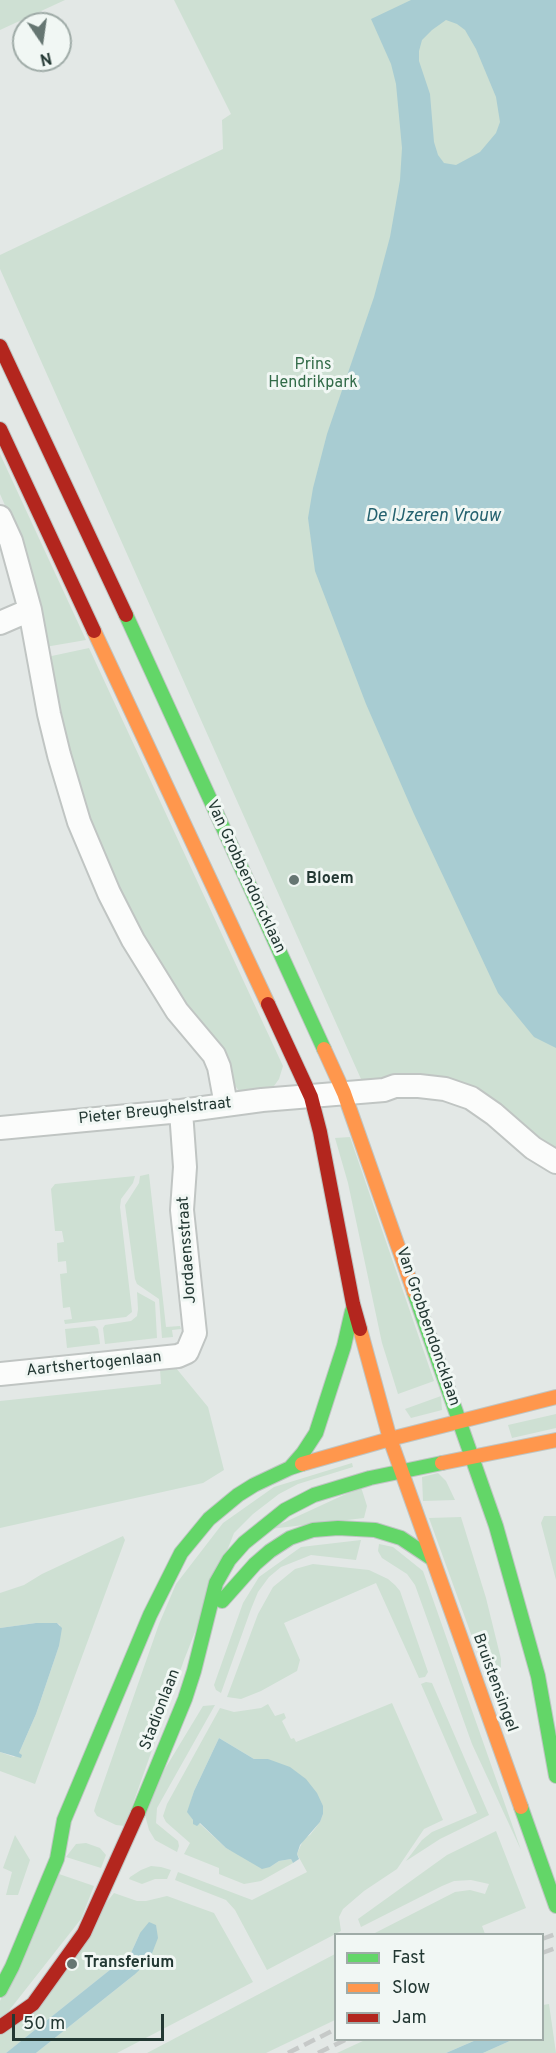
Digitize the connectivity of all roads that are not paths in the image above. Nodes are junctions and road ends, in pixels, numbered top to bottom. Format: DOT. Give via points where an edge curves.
graph roads {
  1 [pos="0,346"];
  2 [pos="0,429"];
  3 [pos="0,517"];
  4 [pos="30,610"];
  5 [pos="0,624"];
  6 [pos="344,1093"];
  7 [pos="311,1097"];
  8 [pos="226,1105"];
  9 [pos="181,1111"];
  10 [pos="0,1128"];
  11 [pos="556,1162"];
  12 [pos="353,1304"];
  13 [pos="187,1352"];
  14 [pos="0,1374"];
  15 [pos="556,1397"];
  16 [pos="460,1421"];
  17 [pos="390,1439"];
  18 [pos="556,1440"];
  19 [pos="473,1456"];
  20 [pos="290,1468"];
  21 [pos="401,1472"];
  22 [pos="431,1558"];
  23 [pos="207,1620"];
  24 [pos="556,1776"];
  25 [pos="556,1906"];
  26 [pos="0,1990"];
  27 [pos="0,2027"];
  1 -- 6 [label="main road, Van Grobbendoncklaan"];
  2 -- 7 [label="main road, Van Grobbendoncklaan"];
  3 -- 4 [label="street" via="11,541"];
  4 -- 5 [label="street"];
  4 -- 8 [label="street" via="49,714 79,822 133,940 177,1011 214,1055"];
  6 -- 7 [label="street, Pieter Breughelstraat"];
  6 -- 11 [label="street, Pieter Breughelstraat" via="395,1086 445,1089 471,1098"];
  6 -- 16 [label="main road, Van Grobbendoncklaan"];
  7 -- 8 [label="street, Pieter Breughelstraat"];
  7 -- 12 [label="main road, Van Grobbendoncklaan"];
  8 -- 9 [label="street, Pieter Breughelstraat"];
  9 -- 10 [label="street, Pieter Breughelstraat"];
  9 -- 13 [label="street, Jordaensstraat" via="185,1167 182,1210 195,1334"];
  12 -- 17 [label="main road, Van Grobbendoncklaan"];
  12 -- 20 [label="main road" via="316,1433"];
  13 -- 14 [label="street, Aartshertogenlaan"];
  15 -- 16 [label="main road"];
  16 -- 17 [label="main road"];
  16 -- 19 [label="main road"];
  17 -- 20 [label="main road"];
  17 -- 21 [label="main road, Bruistensingel"];
  18 -- 19 [label="main road"];
  19 -- 21 [label="main road"];
  19 -- 24 [label="main road" via="538,1676"];
  20 -- 26 [label="main road" via="224,1505 181,1553 169,1574 64,1821 57,1858"];
  21 -- 22 [label="main road, Bruistensingel"];
  21 -- 23 [label="main road, Stadionlaan" via="314,1494 274,1517 229,1560 216,1583"];
  22 -- 23 [label="main road" via="411,1543 375,1530 313,1530 279,1544 255,1564"];
  22 -- 25 [label="main road, Bruistensingel"];
  23 -- 27 [label="main road, Stadionlaan" via="185,1699 84,1933 33,2004"];
}
